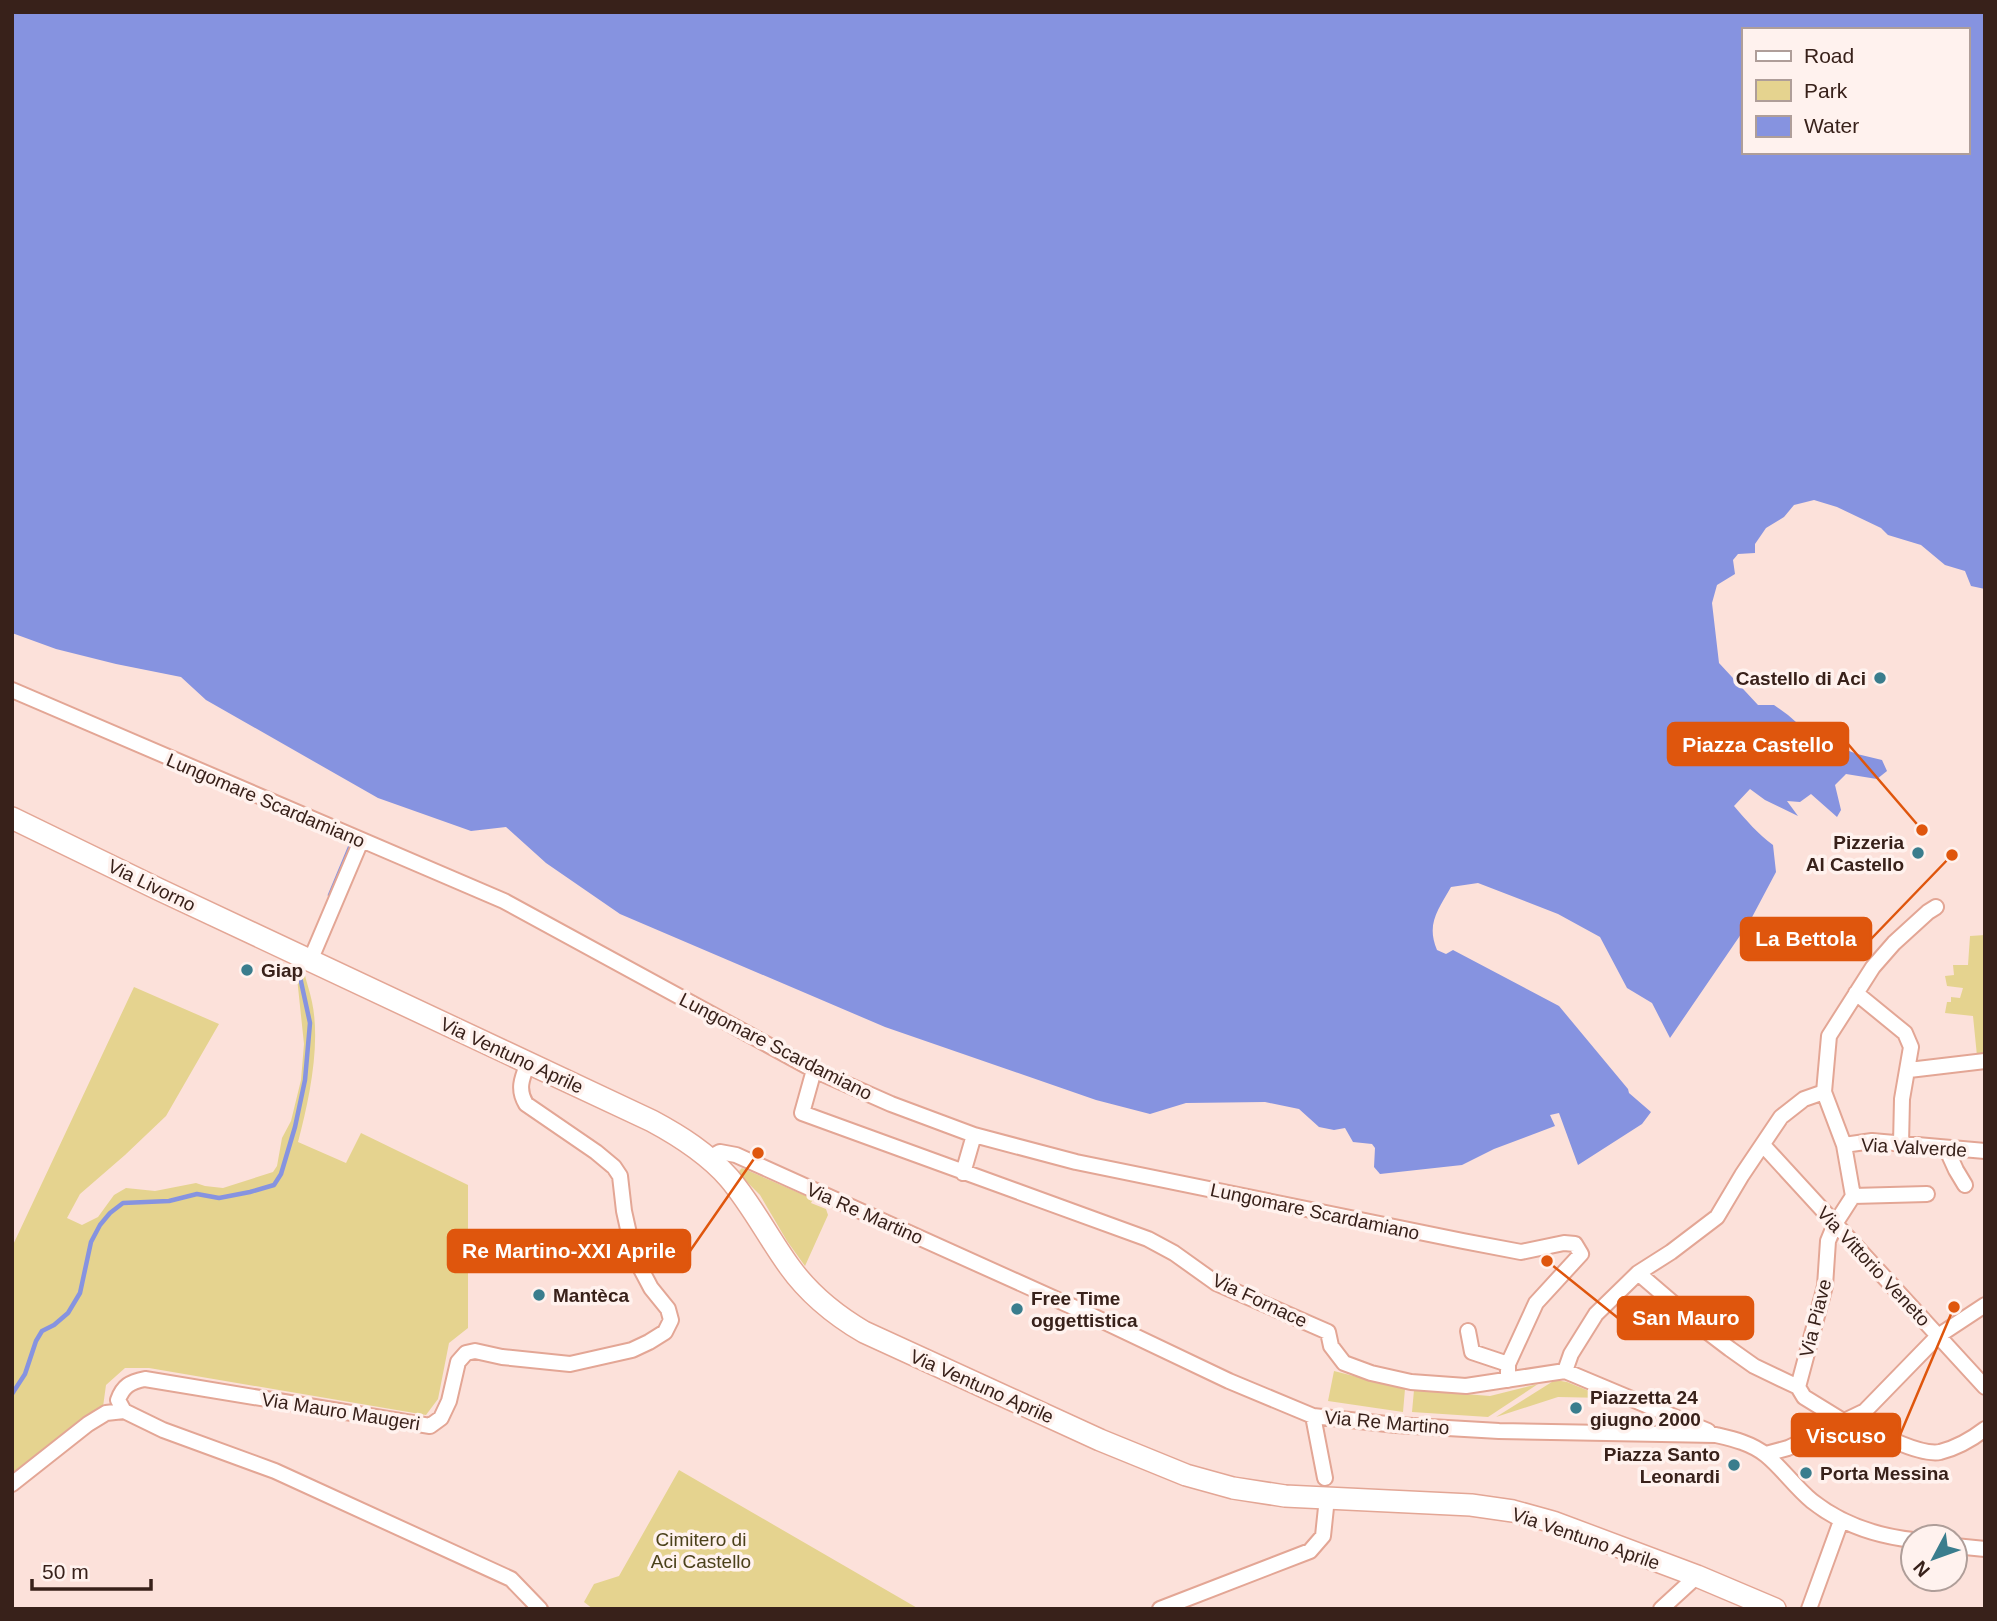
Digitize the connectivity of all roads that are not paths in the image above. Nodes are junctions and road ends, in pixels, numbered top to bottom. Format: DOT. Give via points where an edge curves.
graph roads {
  1 [pos="12,690"];
  2 [pos="12,818"];
  3 [pos="361,841"];
  4 [pos="1936,907"];
  5 [pos="301,956"];
  6 [pos="1856,993"];
  7 [pos="1985,1061"];
  8 [pos="528,1063"];
  9 [pos="814,1070"];
  10 [pos="1909,1070"];
  11 [pos="1824,1092"];
  12 [pos="974,1135"];
  13 [pos="1844,1144"];
  14 [pos="1901,1144"];
  15 [pos="1763,1145"];
  16 [pos="1946,1148"];
  17 [pos="1985,1151"];
  18 [pos="709,1158"];
  19 [pos="963,1173"];
  20 [pos="1965,1185"];
  21 [pos="1927,1194"];
  22 [pos="1853,1196"];
  23 [pos="1835,1224"];
  24 [pos="1638,1273"];
  25 [pos="1985,1305"];
  26 [pos="1468,1331"];
  27 [pos="1938,1336"];
  28 [pos="1508,1364"];
  29 [pos="1565,1371"];
  30 [pos="1508,1381"];
  31 [pos="1798,1387"];
  32 [pos="1985,1387"];
  33 [pos="124,1411"];
  34 [pos="1313,1416"];
  35 [pos="1847,1420"];
  36 [pos="1985,1429"];
  37 [pos="1716,1434"];
  38 [pos="1766,1454"];
  39 [pos="12,1484"];
  40 [pos="1326,1488"];
  41 [pos="1841,1521"];
  42 [pos="1899,1538"];
  43 [pos="1697,1576"];
  44 [pos="540,1609"];
  45 [pos="1160,1609"];
  46 [pos="1661,1609"];
  47 [pos="1775,1609"];
  48 [pos="1809,1609"];
  1 -- 3 [label="street, Lungomare Scardamiano"];
  2 -- 5 [label="main road, Via Livorno"];
  3 -- 5 [label="street"];
  3 -- 9 [label="street, Lungomare Scardamiano" via="504,901"];
  4 -- 6 [label="street" via="1894,943"];
  5 -- 8 [label="main road, Via Ventuno Aprile"];
  6 -- 10 [label="street" via="1905,1033 1911,1047"];
  6 -- 11 [label="street" via="1829,1036"];
  7 -- 10 [label="street"];
  8 -- 18 [label="main road, Via Ventuno Aprile" via="652,1121"];
  8 -- 33 [label="street, Via Mauro Maugeri" via="520,1086 526,1104 596,1152 620,1177 634,1256 668,1309 671,1320 665,1332 632,1350 570,1364 466,1353 458,1362 441,1418 430,1426 145,1379 131,1381 122,1390 118,1400"];
  9 -- 12 [label="street, Lungomare Scardamiano"];
  9 -- 19 [label="street, Via Fornace" via="802,1113"];
  10 -- 14 [label="street" via="1902,1099"];
  11 -- 13 [label="street"];
  11 -- 15 [label="street" via="1804,1099 1781,1117"];
  12 -- 19 [label="street"];
  12 -- 28 [label="street, Lungomare Scardamiano" via="1076,1162 1521,1252 1575,1244 1581,1254 1536,1303"];
  13 -- 14 [label="street, Via Valverde"];
  13 -- 22 [label="street"];
  14 -- 16 [label="street, Via Valverde"];
  15 -- 23 [label="street, Via Vittorio Veneto"];
  15 -- 24 [label="street" via="1717,1217"];
  16 -- 17 [label="street, Via Valverde"];
  16 -- 20 [label="street"];
  18 -- 34 [label="street, Via Re Martino" via="720,1152 736,1155"];
  18 -- 40 [label="main road, Via Ventuno Aprile" via="746,1199 800,1281 826,1307 864,1332 1185,1475 1285,1496"];
  19 -- 30 [label="street, Via Fornace" via="1147,1238 1216,1283 1328,1332 1331,1346 1345,1363 1362,1370 1411,1382 1466,1386"];
  21 -- 22 [label="street"];
  22 -- 23 [label="street, Via Piave"];
  23 -- 27 [label="street, Via Vittorio Veneto"];
  23 -- 31 [label="street, Via Piave" via="1828,1241 1823,1299"];
  24 -- 29 [label="street" via="1596,1314"];
  24 -- 31 [label="street" via="1730,1349"];
  25 -- 27 [label="street"];
  26 -- 28 [label="street" via="1472,1352"];
  27 -- 32 [label="street, Via Vittorio Veneto"];
  27 -- 35 [label="street" via="1865,1411"];
  28 -- 30 [label="street"];
  29 -- 30 [label="street, Via Fornace"];
  29 -- 37 [label="street"];
  31 -- 35 [label="street" via="1804,1397"];
  33 -- 39 [label="street" via="106,1413 88,1424"];
  33 -- 44 [label="street" via="275,1471 511,1579"];
  34 -- 37 [label="street, Via Re Martino" via="1499,1431"];
  34 -- 40 [label="street"];
  35 -- 36 [label="street" via="1902,1445 1937,1452 1964,1443"];
  35 -- 38 [label="street"];
  37 -- 38 [label="street, Via Re Martino" via="1743,1441"];
  38 -- 41 [label="street" via="1813,1501"];
  40 -- 43 [label="main road, Via Ventuno Aprile" via="1513,1511"];
  40 -- 45 [label="street" via="1323,1536 1310,1550"];
  41 -- 42 [label="street"];
  41 -- 48 [label="street"];
  43 -- 46 [label="street"];
  43 -- 47 [label="main road, Via Ventuno Aprile"];
}
